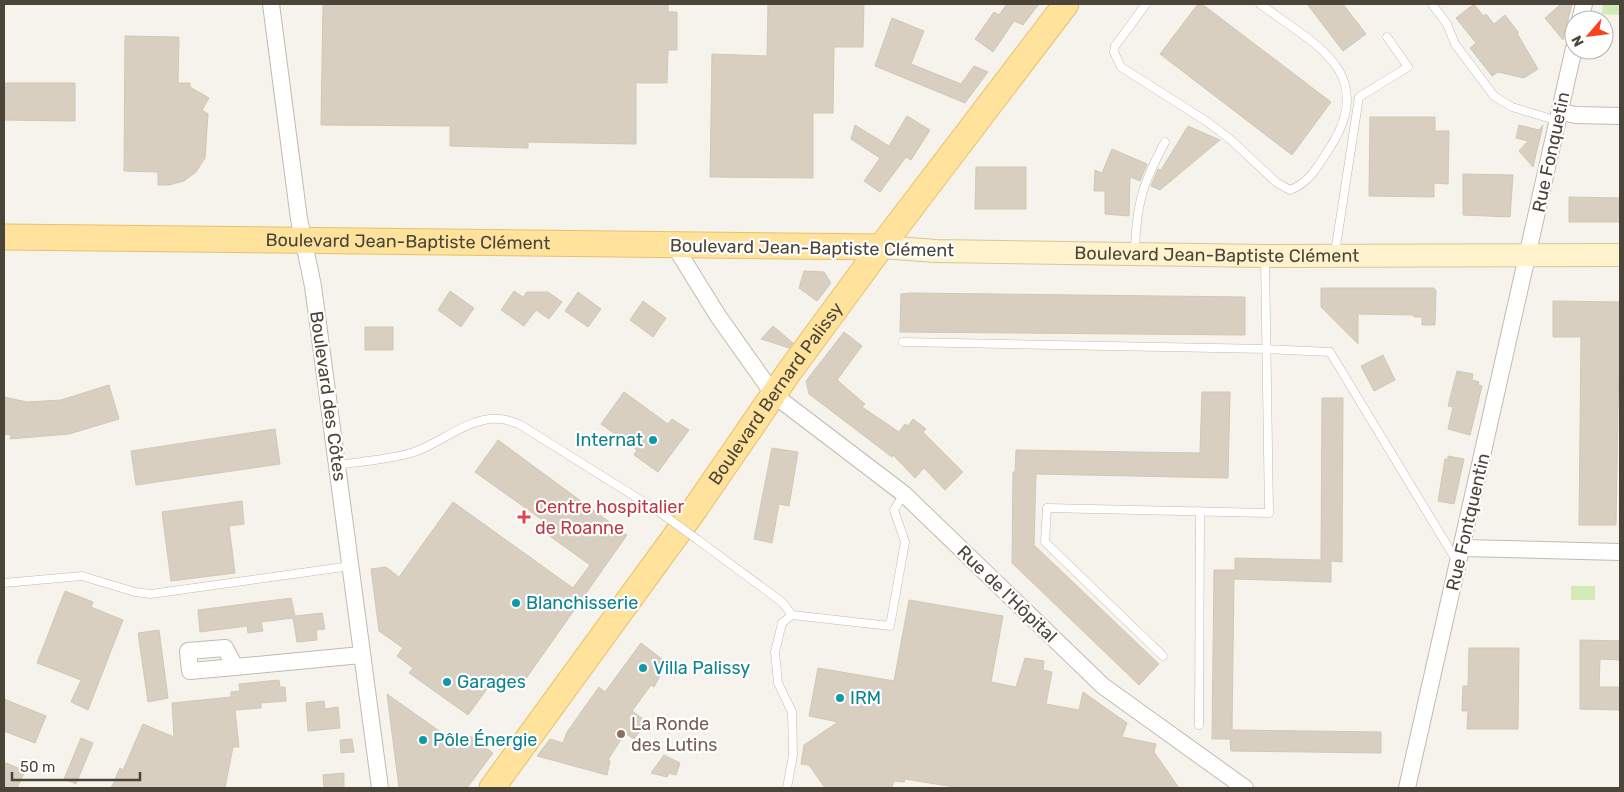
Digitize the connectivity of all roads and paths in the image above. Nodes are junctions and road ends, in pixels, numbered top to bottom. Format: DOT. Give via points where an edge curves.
graph roads {
  1 [pos="271,4"];
  2 [pos="1066,4"];
  3 [pos="1146,4"];
  4 [pos="1260,4"];
  5 [pos="1432,4"];
  6 [pos="1387,37"];
  7 [pos="1571,60"];
  8 [pos="1620,116"];
  9 [pos="1559,117"];
  10 [pos="1166,142"];
  11 [pos="4,237"];
  12 [pos="305,242"];
  13 [pos="674,245"];
  14 [pos="881,246"];
  15 [pos="1135,253"];
  16 [pos="1335,255"];
  17 [pos="1265,256"];
  18 [pos="1528,256"];
  19 [pos="1620,256"];
  20 [pos="903,342"];
  21 [pos="1267,349"];
  22 [pos="774,395"];
  23 [pos="337,464"];
  24 [pos="904,494"];
  25 [pos="1200,511"];
  26 [pos="1620,552"];
  27 [pos="1460,556"];
  28 [pos="351,566"];
  29 [pos="4,583"];
  30 [pos="792,615"];
  31 [pos="361,655"];
  32 [pos="1163,656"];
  33 [pos="235,667"];
  34 [pos="1199,725"];
  35 [pos="380,788"];
  36 [pos="492,788"];
  37 [pos="787,788"];
  38 [pos="1245,788"];
  39 [pos="1407,788"];
  40 [pos="1415,788"];
  1 -- 12 [label="street, Boulevard des Côtes" via="299,219"];
  2 -- 14 [label="main road, Boulevard Bernard Palissy"];
  3 -- 4 [label="lane" via="1115,46 1114,52 1121,67 1206,121 1277,184 1290,190 1301,186 1312,176 1337,136 1348,88 1338,66 1327,54"];
  5 -- 9 [label="lane" via="1447,24 1455,44 1494,96 1512,107"];
  6 -- 16 [label="lane" via="1408,67 1359,97"];
  7 -- 9 [label="street, Rue Fonquetin"];
  8 -- 9 [label="street"];
  9 -- 18 [label="street, Rue Fonquetin"];
  10 -- 15 [label="lane" via="1143,187 1136,222"];
  11 -- 12 [label="main road, Boulevard Jean-Baptiste Clément"];
  12 -- 13 [label="main road, Boulevard Jean-Baptiste Clément"];
  12 -- 23 [label="street, Boulevard des Côtes" via="314,286"];
  13 -- 14 [label="main road, Boulevard Jean-Baptiste Clément"];
  13 -- 22 [label="street, Rue de l'Hôpital" via="718,316"];
  14 -- 15 [label="street, Boulevard Jean-Baptiste Clément" via="936,251"];
  14 -- 22 [label="main road, Boulevard Bernard Palissy"];
  15 -- 17 [label="street, Boulevard Jean-Baptiste Clément"];
  16 -- 17 [label="street, Boulevard Jean-Baptiste Clément"];
  16 -- 18 [label="street, Boulevard Jean-Baptiste Clément"];
  17 -- 21 [label="lane"];
  18 -- 19 [label="street, Boulevard Jean-Baptiste Clément"];
  18 -- 27 [label="street, Rue Fontquentin"];
  20 -- 21 [label="lane"];
  21 -- 25 [label="lane" via="1269,513"];
  21 -- 27 [label="lane" via="1330,352"];
  22 -- 24 [label="street, Rue de l'Hôpital"];
  22 -- 36 [label="main road, Boulevard Bernard Palissy"];
  23 -- 28 [label="street, Boulevard des Côtes"];
  23 -- 30 [label="lane, bridge" via="412,453 486,420 500,419 519,424 658,511 782,602"];
  24 -- 30 [label="lane" via="894,510 905,542 890,626"];
  24 -- 38 [label="street, Rue de l'Hôpital" via="1103,686"];
  25 -- 32 [label="lane" via="1047,508 1045,542"];
  25 -- 34 [label="lane"];
  26 -- 27 [label="street"];
  27 -- 39 [label="street, Rue Fontquentin"];
  28 -- 29 [label="lane" via="151,594 82,576"];
  28 -- 31 [label="street, Boulevard des Côtes"];
  30 -- 37 [label="lane" via="782,623 775,652 778,683 792,712 793,755"];
  31 -- 33 [label="street"];
  31 -- 35 [label="street, Boulevard des Côtes"];
  39 -- 40 [label="lane"];
}
